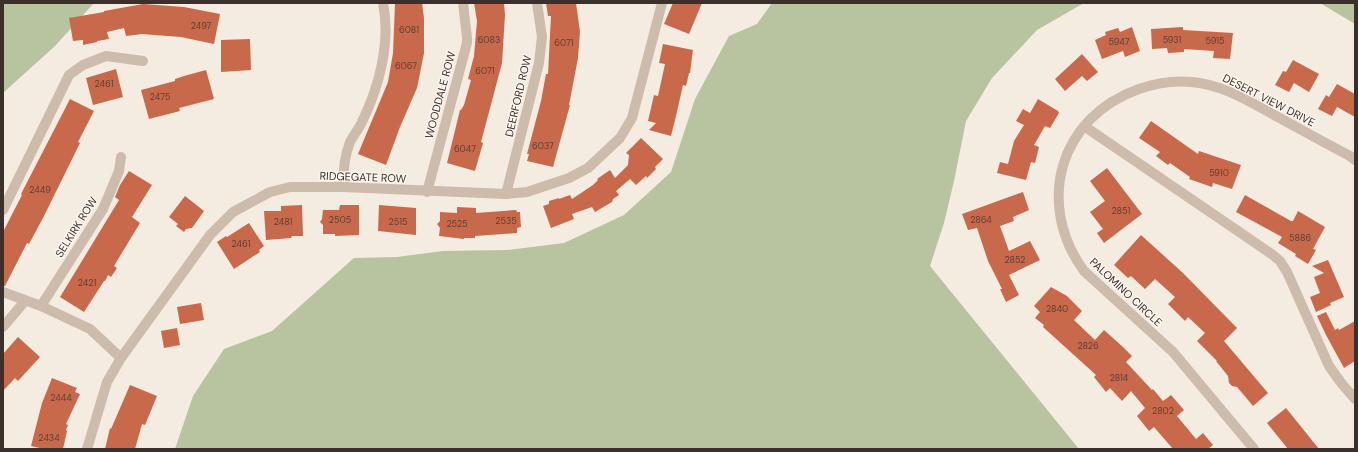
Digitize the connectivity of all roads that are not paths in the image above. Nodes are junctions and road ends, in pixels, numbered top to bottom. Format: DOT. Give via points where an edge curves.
graph roads {
  1 [pos="383,3"];
  2 [pos="463,3"];
  3 [pos="537,3"];
  4 [pos="662,3"];
  5 [pos="143,61"];
  6 [pos="1084,126"];
  7 [pos="121,157"];
  8 [pos="1355,160"];
  9 [pos="343,187"];
  10 [pos="427,192"];
  11 [pos="506,194"];
  12 [pos="3,210"];
  13 [pos="3,292"];
  14 [pos="25,301"];
  15 [pos="41,306"];
  16 [pos="3,327"];
  17 [pos="121,358"];
  18 [pos="1355,399"];
  19 [pos="87,449"];
  20 [pos="1254,449"];
  1 -- 9 [label="street" via="383,59 364,118 350,141 343,164"];
  2 -- 10 [label="street, WOODDALE ROW" via="467,43"];
  3 -- 11 [label="street, DEERFORD ROW" via="542,37 540,63"];
  4 -- 11 [label="street, RIDGEGATE ROW" via="632,118 620,138 588,168 569,178 527,192"];
  5 -- 12 [label="street" via="106,56 83,65 69,75"];
  6 -- 8 [label="street, DESERT VIEW DRIVE" via="1106,106 1132,92 1161,83 1192,82 1222,87"];
  6 -- 18 [label="street" via="1280,261 1329,366"];
  6 -- 20 [label="street, PALOMINO CIRCLE" via="1069,150 1058,192 1060,220 1069,247 1084,271 1172,352"];
  7 -- 15 [label="street, SELKIRK ROW" via="119,171 103,209"];
  9 -- 10 [label="street, RIDGEGATE ROW"];
  9 -- 17 [label="street, RIDGEGATE ROW" via="290,187 270,192 233,212 210,235"];
  10 -- 11 [label="street, RIDGEGATE ROW"];
  13 -- 14 [label="street"];
  14 -- 15 [label="street"];
  14 -- 16 [label="street"];
  15 -- 17 [label="street" via="90,329"];
  17 -- 19 [label="street, RIDGEGATE ROW" via="108,382"];
}
